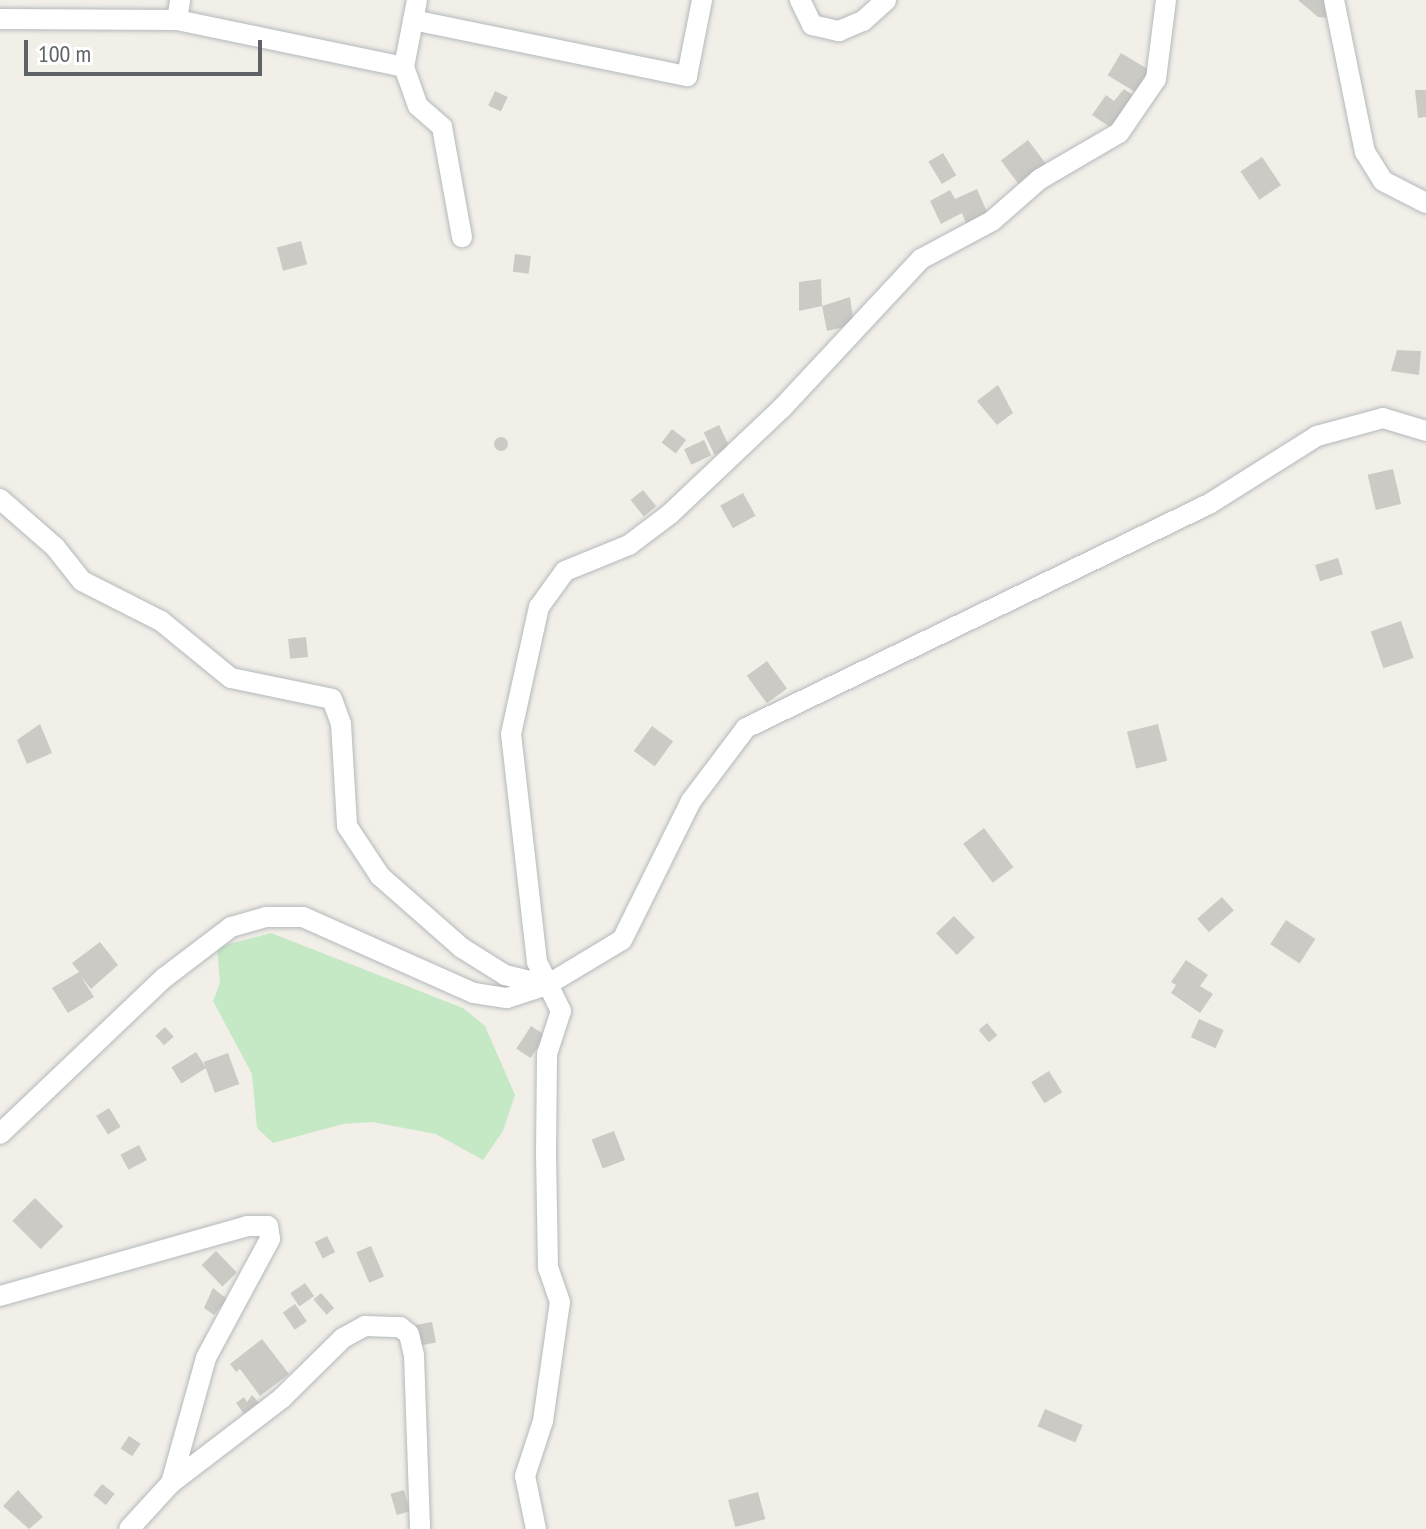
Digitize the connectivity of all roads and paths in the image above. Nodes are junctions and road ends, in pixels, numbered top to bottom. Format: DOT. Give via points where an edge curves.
graph roads {
  1 [pos="702,0"];
  2 [pos="800,0"];
  3 [pos="886,0"];
  4 [pos="1166,0"];
  5 [pos="1334,0"];
  6 [pos="179,10"];
  7 [pos="415,10"];
  8 [pos="0,19"];
  9 [pos="404,67"];
  10 [pos="1426,203"];
  11 [pos="462,237"];
  12 [pos="1426,431"];
  13 [pos="0,499"];
  14 [pos="547,985"];
  15 [pos="0,1134"];
  16 [pos="0,1296"];
  17 [pos="171,1483"];
  18 [pos="129,1529"];
  19 [pos="420,1529"];
  20 [pos="536,1529"];
  1 -- 7 [label="street" via="687,76"];
  2 -- 3 [label="street" via="812,25 839,31 863,21"];
  4 -- 14 [label="street" via="1156,79 1119,133 1040,179 992,221 921,259 782,408 670,514 629,545 565,571 539,607 511,734 537,962"];
  5 -- 10 [label="street" via="1365,152 1383,181"];
  6 -- 8 [label="street"];
  6 -- 9 [label="street"];
  7 -- 9 [label="street"];
  9 -- 11 [label="street" via="418,106 442,127"];
  12 -- 14 [label="street" via="1383,418 1317,436 1209,504 746,728 691,801 622,940 597,960"];
  13 -- 14 [label="street" via="55,547 82,581 161,621 231,678 332,699 341,724 347,826 380,876 462,948 505,975"];
  14 -- 15 [label="street" via="507,998 474,993 303,917 266,917 231,927 164,978"];
  14 -- 20 [label="street" via="561,1011 547,1054 546,1153 548,1268 560,1302 543,1421 525,1476"];
  16 -- 17 [label="street" via="247,1226 268,1226 270,1239 206,1358"];
  17 -- 18 [label="street"];
  17 -- 19 [label="street" via="282,1398 343,1338 365,1326 400,1327 409,1334 414,1355"];
}
